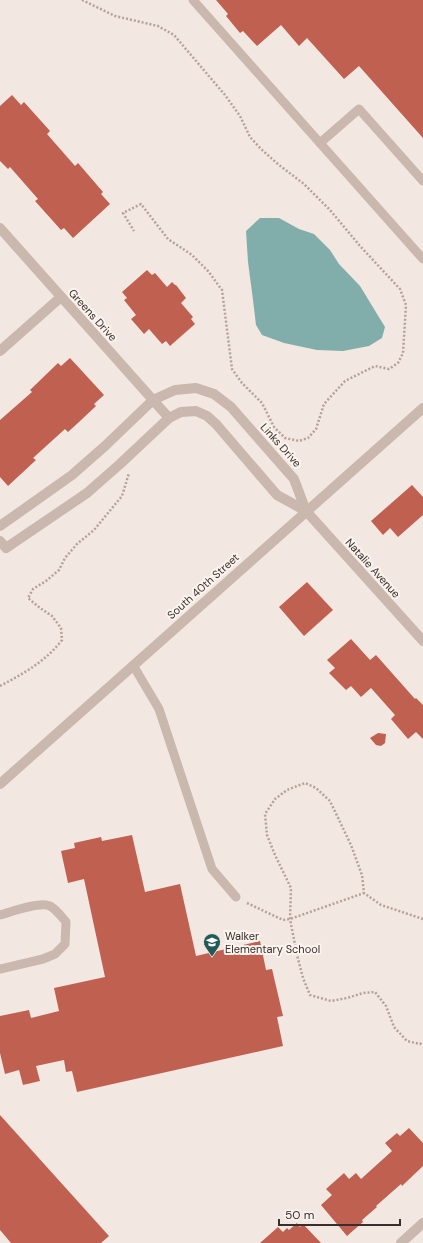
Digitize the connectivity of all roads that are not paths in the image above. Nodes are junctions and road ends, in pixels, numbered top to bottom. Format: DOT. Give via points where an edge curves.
graph roads {
  1 [pos="193,0"];
  2 [pos="320,143"];
  3 [pos="423,181"];
  4 [pos="0,228"];
  5 [pos="423,260"];
  6 [pos="61,297"];
  7 [pos="0,351"];
  8 [pos="153,400"];
  9 [pos="423,408"];
  10 [pos="168,418"];
  11 [pos="306,511"];
  12 [pos="0,526"];
  13 [pos="0,541"];
  14 [pos="423,641"];
  15 [pos="133,665"];
  16 [pos="0,784"];
  17 [pos="236,897"];
  18 [pos="0,916"];
  19 [pos="0,969"];
  20 [pos="423,1223"];
  21 [pos="401,1243"];
  1 -- 2 [label="lane"];
  2 -- 3 [label="lane" via="359,109"];
  2 -- 5 [label="lane"];
  4 -- 6 [label="street, Greens Drive"];
  6 -- 7 [label="street"];
  6 -- 8 [label="street, Greens Drive"];
  8 -- 10 [label="street, Greens Drive"];
  8 -- 11 [label="street, Links Drive" via="174,390 196,388 214,394 231,407 294,479"];
  8 -- 12 [label="street, Links Drive" via="72,475"];
  9 -- 11 [label="street, South 40th Street"];
  10 -- 11 [label="street" via="181,412 196,411 207,416 277,495"];
  10 -- 13 [label="street" via="87,493 6,548"];
  11 -- 14 [label="street, Natalie Avenue"];
  11 -- 15 [label="street, South 40th Street"];
  15 -- 16 [label="street, South 40th Street"];
  15 -- 17 [label="lane" via="159,709 212,870"];
  18 -- 19 [label="lane" via="36,905 48,905 66,922 66,944 55,954 43,959"];
  20 -- 21 [label="street"];
}
